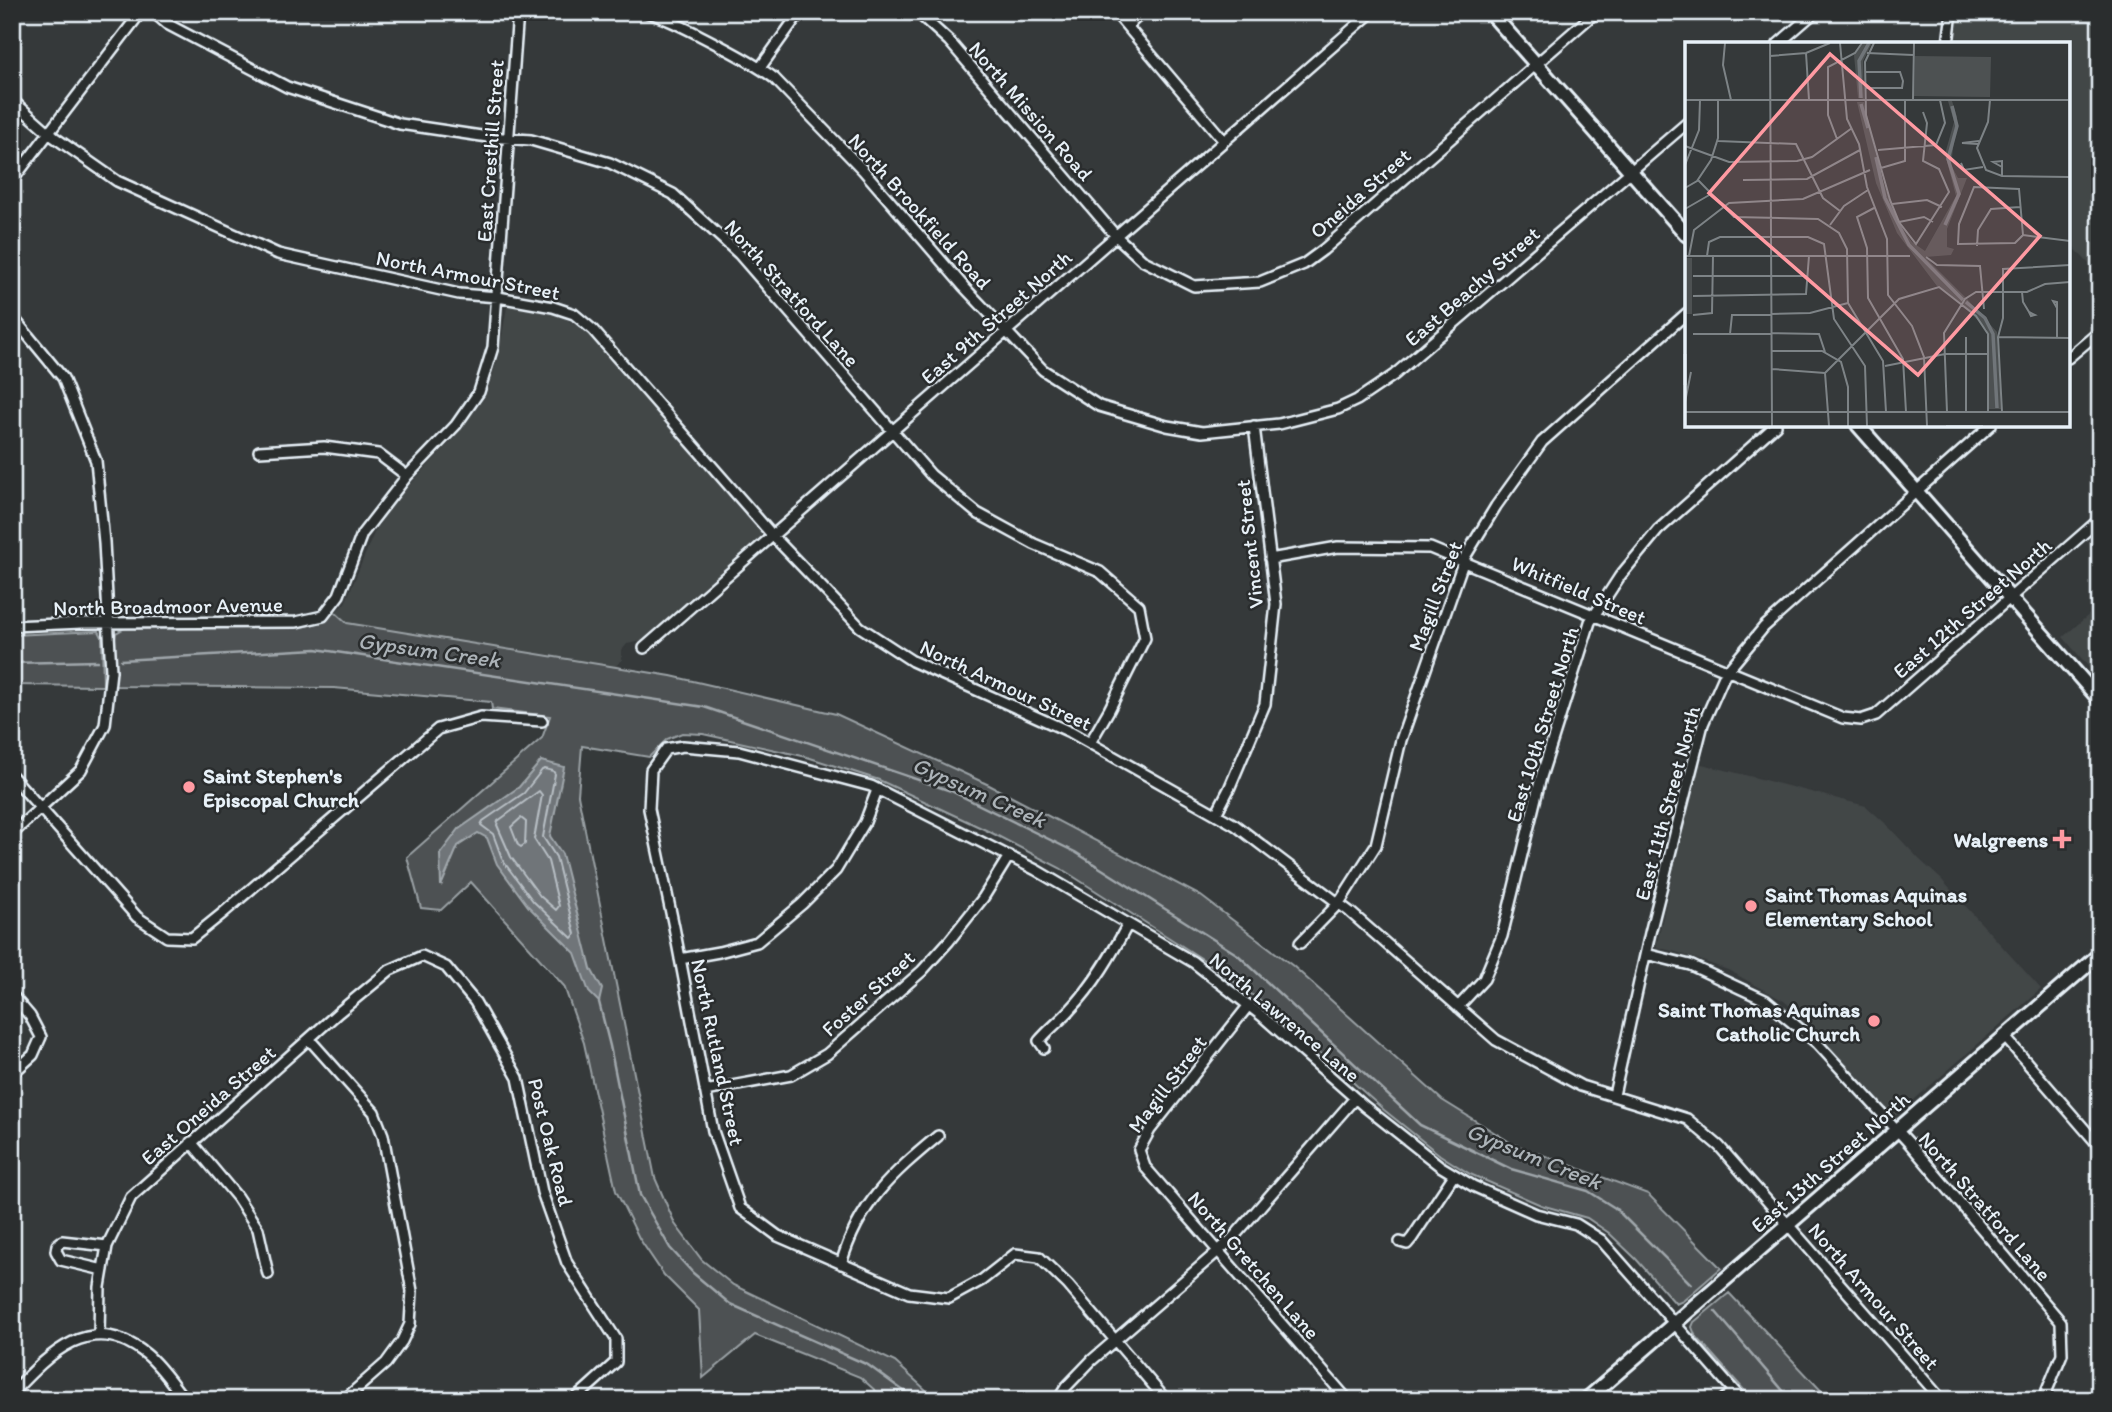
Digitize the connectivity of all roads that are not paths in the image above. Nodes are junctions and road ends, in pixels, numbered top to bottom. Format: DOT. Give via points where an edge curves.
graph roads {
  1 [pos="141,12"];
  2 [pos="153,12"];
  3 [pos="518,12"];
  4 [pos="645,12"];
  5 [pos="800,12"];
  6 [pos="917,12"];
  7 [pos="1115,12"];
  8 [pos="1143,12"];
  9 [pos="1371,12"];
  10 [pos="1490,12"];
  11 [pos="1596,12"];
  12 [pos="1815,12"];
  13 [pos="1952,12"];
  14 [pos="1127,26"];
  15 [pos="1781,42"];
  16 [pos="1948,42"];
  17 [pos="1536,64"];
  18 [pos="760,68"];
  19 [pos="12,100"];
  20 [pos="1685,125"];
  21 [pos="49,133"];
  22 [pos="509,138"];
  23 [pos="1224,141"];
  24 [pos="1631,172"];
  25 [pos="12,181"];
  26 [pos="1685,233"];
  27 [pos="1116,236"];
  28 [pos="498,297"];
  29 [pos="1685,315"];
  30 [pos="12,316"];
  31 [pos="2100,331"];
  32 [pos="1005,332"];
  33 [pos="2070,356"];
  34 [pos="1254,426"];
  35 [pos="1774,427"];
  36 [pos="1860,427"];
  37 [pos="1989,427"];
  38 [pos="891,432"];
  39 [pos="259,451"];
  40 [pos="407,476"];
  41 [pos="1917,490"];
  42 [pos="2100,519"];
  43 [pos="773,536"];
  44 [pos="1270,559"];
  45 [pos="1464,561"];
  46 [pos="2011,597"];
  47 [pos="1594,616"];
  48 [pos="323,617"];
  49 [pos="107,623"];
  50 [pos="12,626"];
  51 [pos="644,648"];
  52 [pos="1727,671"];
  53 [pos="2100,700"];
  54 [pos="1864,719"];
  55 [pos="542,721"];
  56 [pos="1090,743"];
  57 [pos="662,755"];
  58 [pos="12,776"];
  59 [pos="877,790"];
  60 [pos="41,808"];
  61 [pos="1216,814"];
  62 [pos="12,834"];
  63 [pos="1009,856"];
  64 [pos="1339,903"];
  65 [pos="1128,924"];
  66 [pos="1300,943"];
  67 [pos="1646,954"];
  68 [pos="2100,954"];
  69 [pos="422,956"];
  70 [pos="680,958"];
  71 [pos="12,995"];
  72 [pos="1249,1005"];
  73 [pos="1458,1007"];
  74 [pos="2004,1036"];
  75 [pos="309,1040"];
  76 [pos="1044,1048"];
  77 [pos="12,1074"];
  78 [pos="705,1091"];
  79 [pos="1614,1095"];
  80 [pos="1354,1098"];
  81 [pos="1896,1130"];
  82 [pos="938,1136"];
  83 [pos="191,1142"];
  84 [pos="2100,1147"];
  85 [pos="1139,1150"];
  86 [pos="1454,1175"];
  87 [pos="1787,1224"];
  88 [pos="1400,1241"];
  89 [pos="107,1246"];
  90 [pos="1218,1251"];
  91 [pos="841,1264"];
  92 [pos="103,1270"];
  93 [pos="268,1274"];
  94 [pos="1674,1322"];
  95 [pos="99,1334"];
  96 [pos="1115,1340"];
  97 [pos="1734,1391"];
  98 [pos="12,1394"];
  99 [pos="186,1400"];
  100 [pos="344,1400"];
  101 [pos="574,1400"];
  102 [pos="1058,1400"];
  103 [pos="1166,1400"];
  104 [pos="1348,1400"];
  105 [pos="1586,1400"];
  106 [pos="1723,1400"];
  107 [pos="1742,1400"];
  108 [pos="1942,1400"];
  109 [pos="2043,1400"];
  1 -- 21 [label="street"];
  2 -- 22 [label="street, North Stratford Lane" via="167,24 287,87 400,124"];
  3 -- 22 [label="street, East Cresthill Street"];
  4 -- 18 [label="street, North Brookfield Road" via="662,16"];
  5 -- 18 [label="street"];
  6 -- 27 [label="street, North Mission Road" via="949,41"];
  7 -- 14 [label="street"];
  8 -- 14 [label="street"];
  9 -- 23 [label="street, East 9th Street North"];
  10 -- 17 [label="main road"];
  11 -- 17 [label="street, Oneida Street"];
  12 -- 15 [label="street"];
  13 -- 16 [label="street"];
  14 -- 23 [label="street"];
  17 -- 24 [label="main road"];
  17 -- 27 [label="street, Oneida Street" via="1304,264 1260,282 1194,286 1142,260"];
  18 -- 32 [label="street, North Brookfield Road" via="863,170"];
  19 -- 21 [label="street, North Armour Street"];
  20 -- 24 [label="street, East Beachy Street"];
  21 -- 25 [label="street"];
  21 -- 28 [label="street, North Armour Street" via="117,181 278,254 459,294"];
  22 -- 28 [label="street, East Cresthill Street"];
  22 -- 38 [label="street, North Stratford Lane" via="610,163 673,194 739,254"];
  23 -- 27 [label="street, East 9th Street North"];
  24 -- 26 [label="main road"];
  24 -- 34 [label="street, East Beachy Street" via="1395,375 1338,409"];
  27 -- 32 [label="street, East 9th Street North"];
  28 -- 40 [label="street, East Cresthill Street" via="493,347 479,392 456,425"];
  28 -- 43 [label="street, North Armour Street" via="574,314 593,330"];
  29 -- 45 [label="street, Magill Street" via="1542,442"];
  30 -- 49 [label="street" via="63,378 96,461"];
  31 -- 33 [label="street"];
  32 -- 34 [label="street, North Brookfield Road" via="1043,370 1099,406 1202,432"];
  32 -- 38 [label="street, East 9th Street North"];
  34 -- 44 [label="street, Vincent Street"];
  35 -- 47 [label="street, East 10th Street North" via="1658,530"];
  36 -- 41 [label="main road"];
  37 -- 41 [label="street, East 11th Street North"];
  38 -- 43 [label="street, East 9th Street North"];
  38 -- 56 [label="street, North Stratford Lane" via="931,475 977,513 1100,572 1139,606 1145,638"];
  39 -- 40 [label="street" via="324,447 378,454"];
  40 -- 48 [label="street, East Cresthill Street" via="362,534 339,594"];
  41 -- 46 [label="main road"];
  41 -- 52 [label="street, East 11th Street North" via="1763,626"];
  42 -- 46 [label="street, East 12th Street North"];
  43 -- 51 [label="street, East 9th Street North"];
  43 -- 56 [label="street, North Armour Street" via="860,628 912,661"];
  44 -- 45 [label="street, Whitfield Street" via="1352,547 1430,548"];
  44 -- 61 [label="street, Vincent Street" via="1276,604 1265,704"];
  45 -- 47 [label="street, Whitfield Street"];
  45 -- 64 [label="street, Magill Street" via="1401,740 1376,845"];
  46 -- 53 [label="main road"];
  46 -- 54 [label="street, East 12th Street North" via="1876,715"];
  47 -- 52 [label="street, Whitfield Street"];
  47 -- 73 [label="street, East 10th Street North" via="1541,777 1502,936 1484,979"];
  48 -- 49 [label="street, North Broadmoor Avenue" via="296,622"];
  49 -- 50 [label="street, North Broadmoor Avenue"];
  49 -- 60 [label="street" via="111,671 104,725 81,770"];
  52 -- 54 [label="street, Whitfield Street" via="1843,718"];
  52 -- 67 [label="street, East 11th Street North" via="1703,724"];
  55 -- 60 [label="street" via="481,716 438,729 192,938 167,937 137,917"];
  56 -- 61 [label="street, North Armour Street"];
  57 -- 59 [label="street, North Lawrence Lane" via="666,749 683,746 739,751"];
  57 -- 70 [label="street, North Rutland Street" via="651,770 649,808"];
  58 -- 60 [label="street"];
  59 -- 63 [label="street, North Lawrence Lane"];
  59 -- 70 [label="street" via="866,822 836,870 766,935 757,942"];
  60 -- 62 [label="street"];
  61 -- 64 [label="street, North Armour Street"];
  63 -- 65 [label="street, North Lawrence Lane"];
  63 -- 78 [label="street, Foster Street" via="983,898 922,971 827,1054 791,1074"];
  64 -- 66 [label="street, Magill Street"];
  64 -- 73 [label="street, North Armour Street"];
  65 -- 72 [label="street, North Lawrence Lane" via="1193,962"];
  65 -- 76 [label="street" via="1109,959 1039,1041"];
  67 -- 79 [label="street, East 11th Street North"];
  67 -- 81 [label="street, North Stratford Lane" via="1690,965 1765,999 1817,1043"];
  68 -- 74 [label="main road, East 13th Street North"];
  69 -- 75 [label="street, East Oneida Street" via="390,970"];
  69 -- 101 [label="street, Post Oak Road" via="446,967 475,1002 518,1078 547,1204 567,1263 616,1339 616,1363"];
  70 -- 78 [label="street, North Rutland Street"];
  71 -- 77 [label="street" via="41,1037 33,1055"];
  72 -- 80 [label="street, North Lawrence Lane"];
  72 -- 85 [label="street, Magill Street"];
  73 -- 79 [label="street, North Armour Street" via="1496,1040 1581,1086"];
  74 -- 81 [label="main road, East 13th Street North"];
  74 -- 84 [label="street"];
  75 -- 83 [label="street, East Oneida Street"];
  75 -- 100 [label="street" via="374,1112 383,1135 412,1291 410,1324 402,1341 386,1363"];
  78 -- 91 [label="street, North Rutland Street" via="713,1131 740,1208 778,1236"];
  79 -- 87 [label="street, North Armour Street" via="1687,1119 1719,1146"];
  80 -- 86 [label="street, North Lawrence Lane"];
  80 -- 90 [label="street"];
  81 -- 87 [label="main road, East 13th Street North"];
  81 -- 109 [label="street, North Stratford Lane" via="2061,1322 2062,1354"];
  82 -- 91 [label="street" via="873,1196 849,1238"];
  83 -- 89 [label="street, East Oneida Street" via="131,1197"];
  83 -- 93 [label="street" via="258,1228"];
  85 -- 90 [label="street, North Gretchen Lane" via="1145,1167"];
  86 -- 88 [label="street" via="1412,1238 1407,1244"];
  86 -- 94 [label="street, North Lawrence Lane" via="1536,1214 1576,1224 1601,1240"];
  87 -- 94 [label="main road, East 13th Street North"];
  87 -- 108 [label="street, North Armour Street"];
  89 -- 92 [label="street, East Oneida Street"];
  89 -- 92 [label="street" via="62,1241 56,1251 61,1260"];
  90 -- 96 [label="street"];
  90 -- 104 [label="street, North Gretchen Lane"];
  91 -- 96 [label="street, North Rutland Street" via="909,1293 949,1298 1016,1254 1039,1257"];
  92 -- 95 [label="street, East Oneida Street"];
  94 -- 97 [label="street, North Lawrence Lane"];
  94 -- 105 [label="main road, East 13th Street North"];
  95 -- 98 [label="street" via="61,1347"];
  95 -- 99 [label="street" via="118,1338 146,1354"];
  96 -- 102 [label="street"];
  96 -- 103 [label="street, North Rutland Street"];
  97 -- 106 [label="street"];
  97 -- 107 [label="street, North Lawrence Lane"];
}
